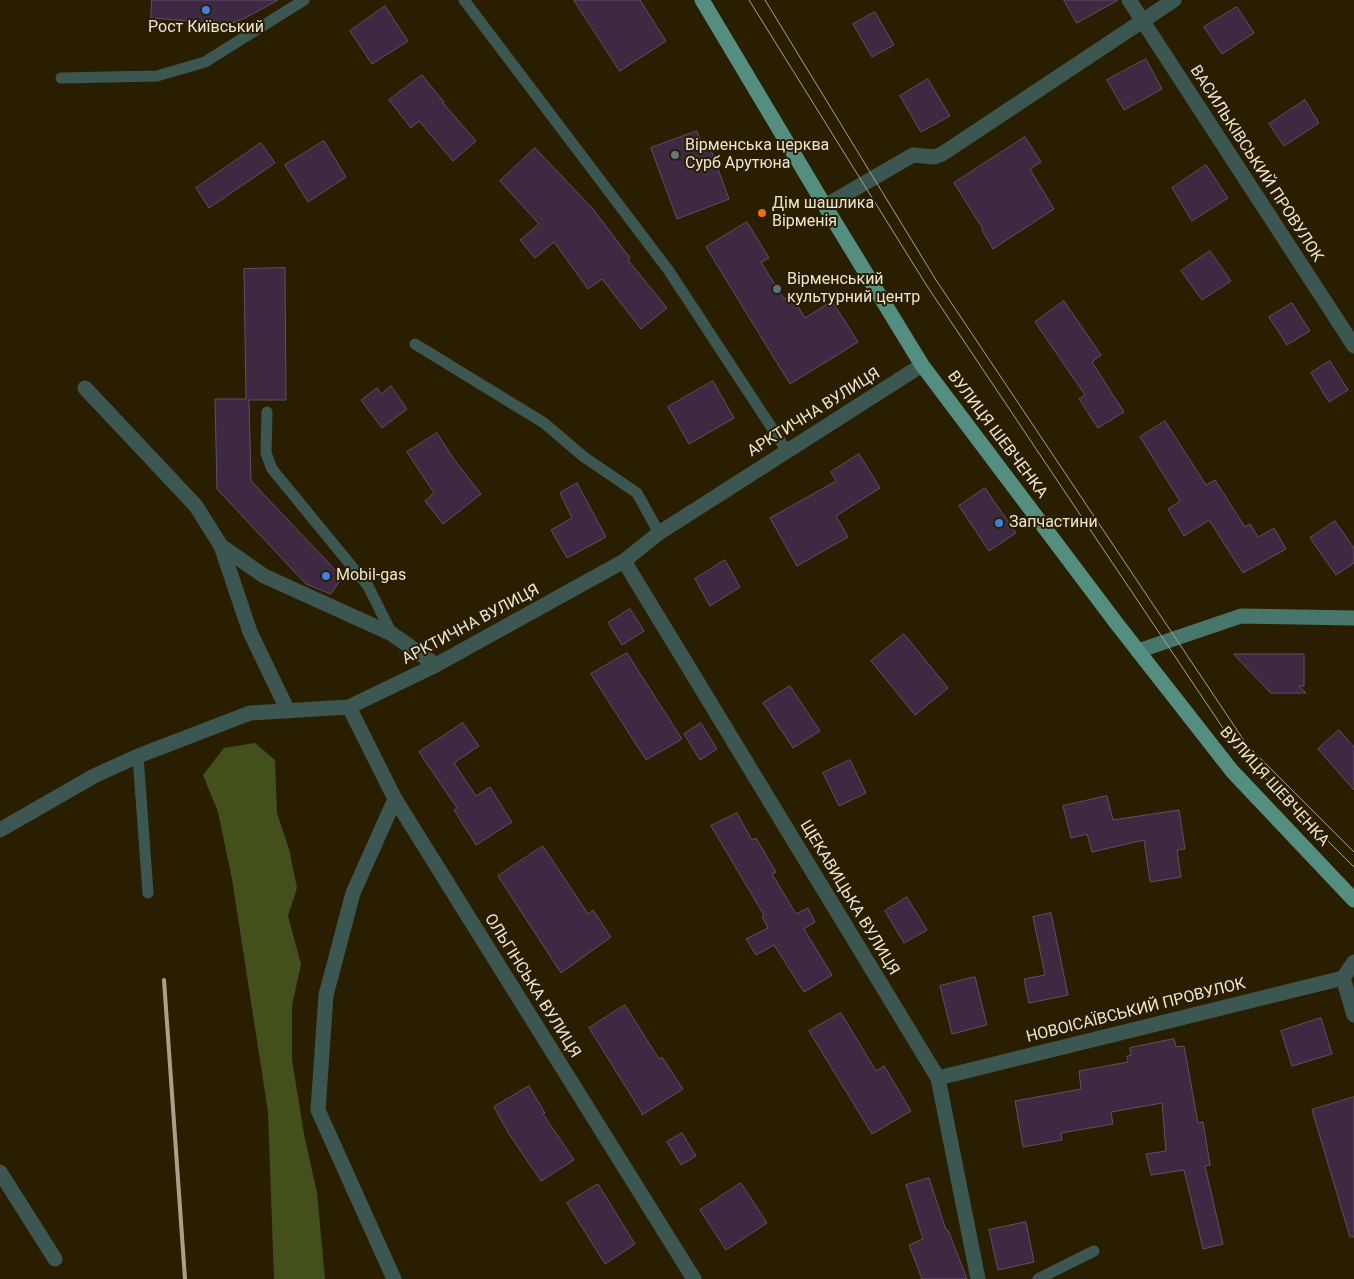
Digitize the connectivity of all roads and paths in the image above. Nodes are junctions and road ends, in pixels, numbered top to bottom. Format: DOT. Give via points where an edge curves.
graph roads {
  1 [pos="304,0"];
  2 [pos="464,0"];
  3 [pos="702,0"];
  4 [pos="1129,0"];
  5 [pos="1174,0"];
  6 [pos="1142,22"];
  7 [pos="61,78"];
  8 [pos="824,206"];
  9 [pos="415,344"];
  10 [pos="1354,346"];
  11 [pos="922,365"];
  12 [pos="85,388"];
  13 [pos="266,412"];
  14 [pos="787,451"];
  15 [pos="659,534"];
  16 [pos="222,546"];
  17 [pos="624,561"];
  18 [pos="1354,618"];
  19 [pos="392,634"];
  20 [pos="1138,651"];
  21 [pos="436,665"];
  22 [pos="349,708"];
  23 [pos="288,711"];
  24 [pos="138,756"];
  25 [pos="395,799"];
  26 [pos="0,830"];
  27 [pos="148,893"];
  28 [pos="1354,900"];
  29 [pos="1354,962"];
  30 [pos="1343,978"];
  31 [pos="1354,1015"];
  32 [pos="938,1078"];
  33 [pos="0,1172"];
  34 [pos="1094,1251"];
  35 [pos="55,1259"];
  36 [pos="394,1279"];
  37 [pos="694,1279"];
  38 [pos="978,1279"];
  39 [pos="1038,1279"];
  1 -- 7 [label="lane" via="205,62 157,76"];
  2 -- 14 [label="lane" via="669,271"];
  3 -- 8 [label="main road, ВУЛИЦЯ ШЕВЧЕНКА"];
  4 -- 6 [label="street, ВАСИЛЬКІВСЬКИЙ ПРОВУЛОК"];
  5 -- 6 [label="street"];
  6 -- 8 [label="street" via="942,154 934,157 913,155"];
  6 -- 10 [label="street, ВАСИЛЬКІВСЬКИЙ ПРОВУЛОК"];
  8 -- 11 [label="main road, ВУЛИЦЯ ШЕВЧЕНКА"];
  9 -- 15 [label="lane" via="544,423 584,457 637,493"];
  11 -- 14 [label="street, АРКТИЧНА ВУЛИЦЯ"];
  11 -- 20 [label="main road, ВУЛИЦЯ ШЕВЧЕНКА"];
  12 -- 16 [label="street" via="196,506"];
  13 -- 19 [label="lane" via="266,453 272,469 368,586"];
  14 -- 15 [label="street, АРКТИЧНА ВУЛИЦЯ"];
  15 -- 17 [label="street, АРКТИЧНА ВУЛИЦЯ"];
  16 -- 19 [label="street" via="264,576"];
  16 -- 23 [label="street" via="250,632"];
  17 -- 21 [label="street, АРКТИЧНА ВУЛИЦЯ"];
  17 -- 32 [label="street, ЩЕКАВИЦЬКА ВУЛИЦЯ"];
  18 -- 20 [label="street" via="1242,616"];
  19 -- 21 [label="street"];
  20 -- 28 [label="main road, ВУЛИЦЯ ШЕВЧЕНКА" via="1232,771"];
  21 -- 22 [label="street, АРКТИЧНА ВУЛИЦЯ"];
  22 -- 23 [label="street, АРКТИЧНА ВУЛИЦЯ"];
  22 -- 25 [label="street, ОЛЬГІНСЬКА ВУЛИЦЯ"];
  23 -- 24 [label="street, АРКТИЧНА ВУЛИЦЯ" via="250,713"];
  24 -- 26 [label="street, АРКТИЧНА ВУЛИЦЯ" via="94,776"];
  24 -- 27 [label="lane"];
  25 -- 36 [label="street" via="353,893 326,995 318,1110"];
  25 -- 37 [label="street, ОЛЬГІНСЬКА ВУЛИЦЯ"];
  29 -- 30 [label="street"];
  30 -- 31 [label="street"];
  30 -- 32 [label="street, НОВОІСАЇВСЬКИЙ ПРОВУЛОК"];
  32 -- 38 [label="street, ЩЕКАВИЦЬКА ВУЛИЦЯ"];
  33 -- 35 [label="street"];
  34 -- 39 [label="lane"];
}
